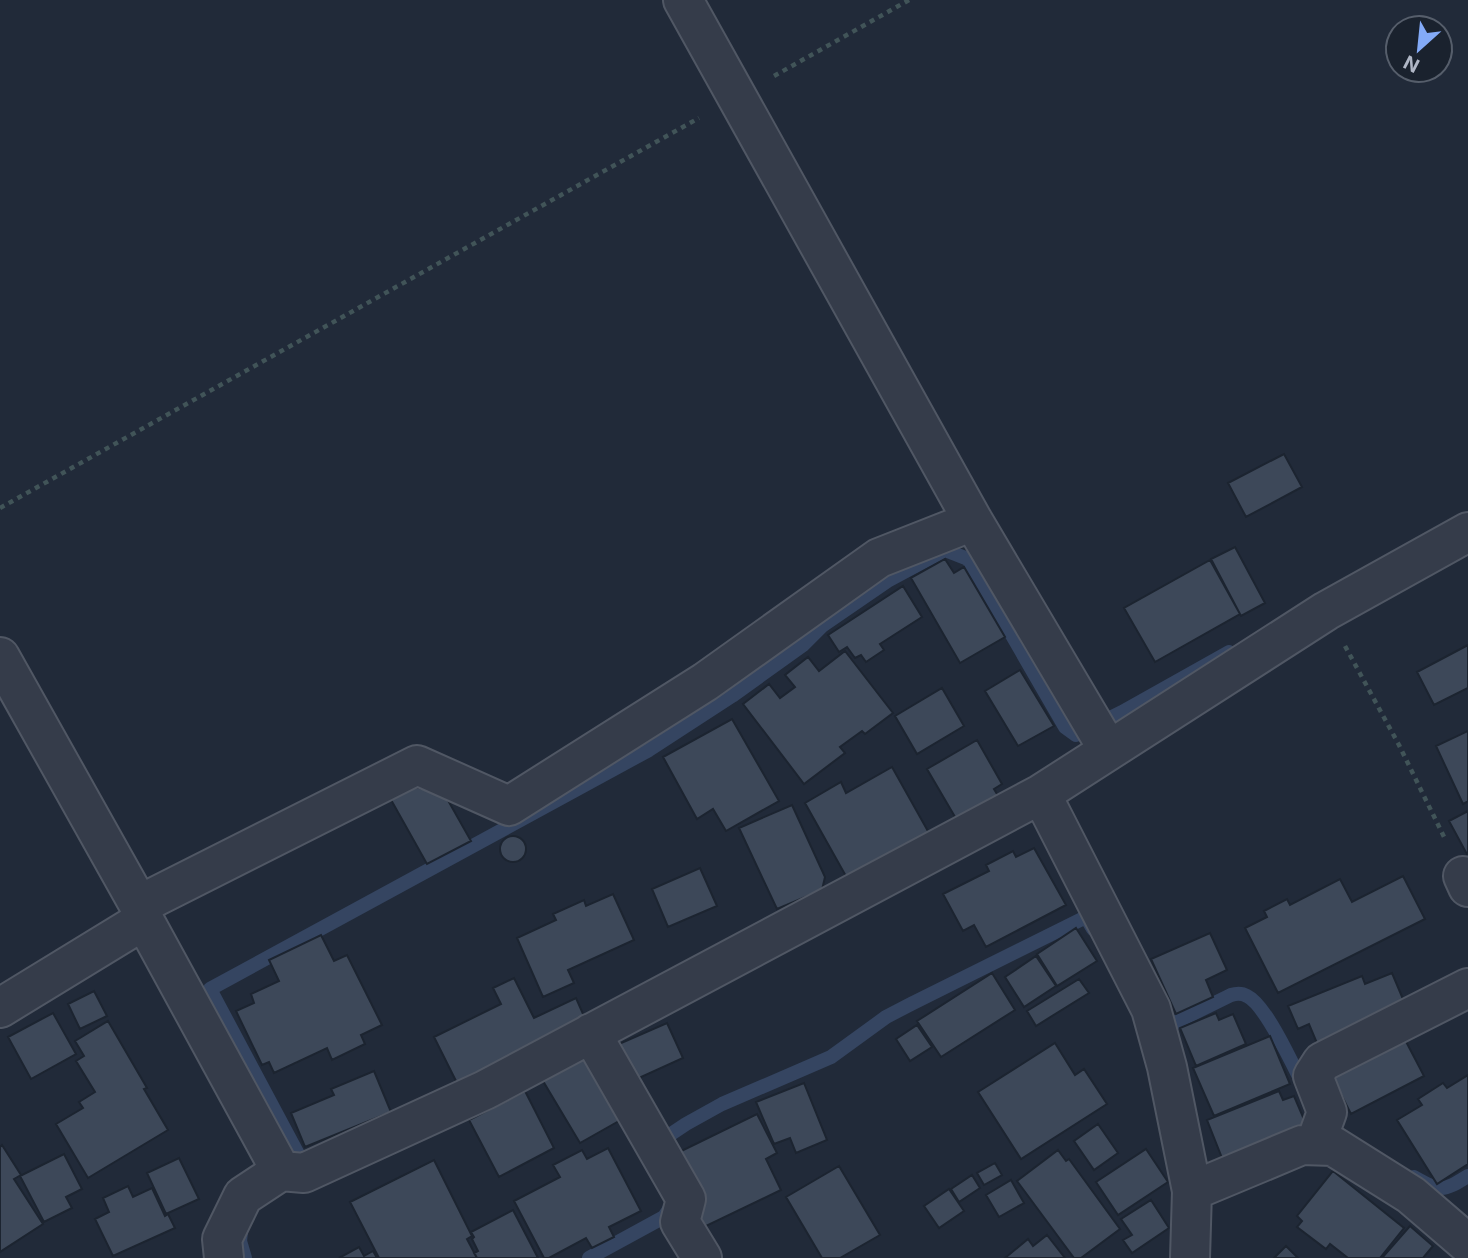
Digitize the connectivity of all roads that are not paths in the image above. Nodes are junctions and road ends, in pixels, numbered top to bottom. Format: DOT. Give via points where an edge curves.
graph roads {
  1 [pos="683,0"];
  2 [pos="973,521"];
  3 [pos="1468,532"];
  4 [pos="0,657"];
  5 [pos="1099,733"];
  6 [pos="1041,794"];
  7 [pos="141,912"];
  8 [pos="1468,988"];
  9 [pos="0,1008"];
  10 [pos="591,1033"];
  11 [pos="1315,1145"];
  12 [pos="281,1171"];
  13 [pos="1192,1191"];
  14 [pos="1468,1244"];
  15 [pos="224,1258"];
  16 [pos="702,1258"];
  17 [pos="1190,1258"];
  1 -- 2 [label="street"];
  2 -- 5 [label="street"];
  2 -- 7 [label="street" via="879,558 705,682 509,806 417,765"];
  3 -- 5 [label="street"];
  4 -- 7 [label="street"];
  5 -- 6 [label="street"];
  6 -- 10 [label="street"];
  6 -- 13 [label="street" via="1151,1009"];
  7 -- 9 [label="street"];
  7 -- 12 [label="street"];
  8 -- 11 [label="street" via="1322,1062 1313,1076 1327,1112"];
  10 -- 12 [label="street" via="485,1090 304,1173"];
  10 -- 16 [label="street" via="686,1199 680,1222"];
  11 -- 13 [label="street" via="1302,1145"];
  11 -- 14 [label="street" via="1333,1146 1411,1195"];
  12 -- 15 [label="street" via="243,1196 222,1239"];
  13 -- 17 [label="street"];
}
